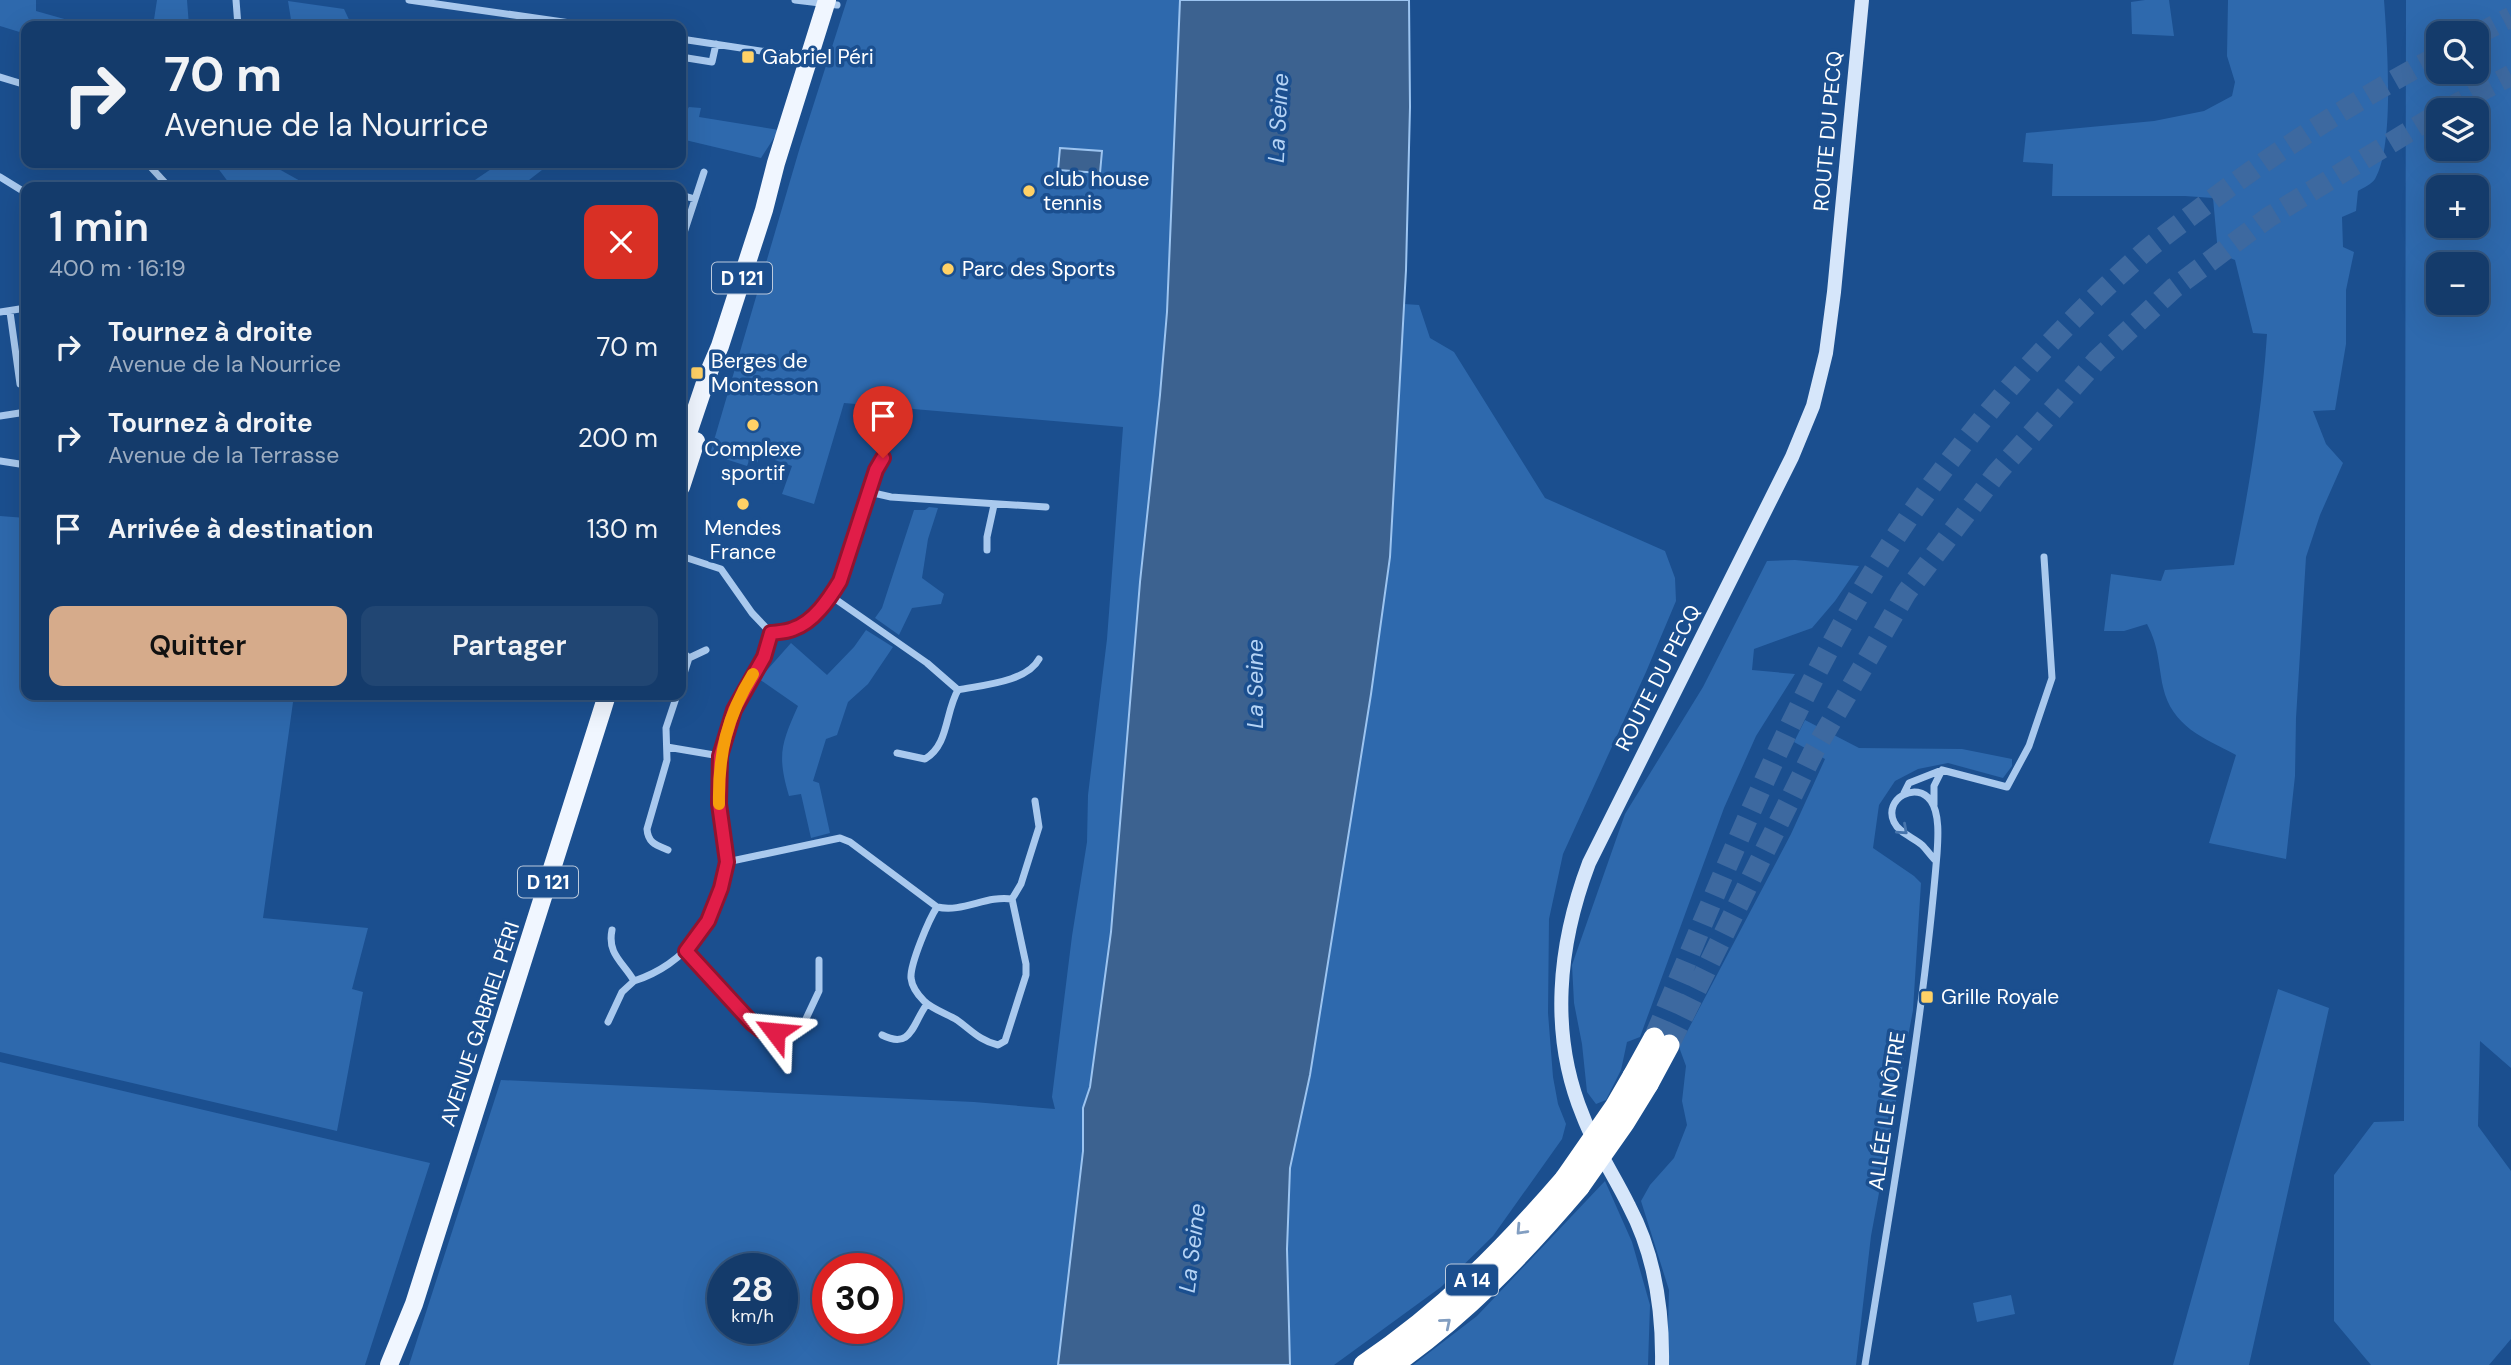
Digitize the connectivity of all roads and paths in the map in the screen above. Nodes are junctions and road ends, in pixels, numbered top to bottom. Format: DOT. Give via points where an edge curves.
graph roads {
  1 [pos="236,0"];
  2 [pos="410,0"];
  3 [pos="795,0"];
  4 [pos="1862,0"];
  5 [pos="831,3"];
  6 [pos="238,21"];
  7 [pos="527,21"];
  8 [pos="686,40"];
  9 [pos="716,44"];
  10 [pos="686,58"];
  11 [pos="815,59"];
  12 [pos="0,77"];
  13 [pos="21,83"];
  14 [pos="152,168"];
  15 [pos="704,172"];
  16 [pos="0,177"];
  17 [pos="164,182"];
  18 [pos="21,190"];
  19 [pos="686,196"];
  20 [pos="695,199"];
  21 [pos="764,210"];
  22 [pos="686,227"];
  23 [pos="21,309"];
  24 [pos="0,312"];
  25 [pos="10,312"];
  26 [pos="720,346"];
  27 [pos="20,384"];
  28 [pos="21,413"];
  29 [pos="0,416"];
  30 [pos="686,439"];
  31 [pos="883,458"];
  32 [pos="0,461"];
  33 [pos="21,464"];
  34 [pos="686,471"];
  35 [pos="869,492"];
  36 [pos="994,505"];
  37 [pos="1046,507"];
  38 [pos="987,550"];
  39 [pos="2043,557"];
  40 [pos="686,558"];
  41 [pos="831,596"];
  42 [pos="771,633"];
  43 [pos="706,650"];
  44 [pos="686,655"];
  45 [pos="689,658"];
  46 [pos="1039,659"];
  47 [pos="686,667"];
  48 [pos="958,690"];
  49 [pos="605,700"];
  50 [pos="675,700"];
  51 [pos="667,747"];
  52 [pos="897,753"];
  53 [pos="720,756"];
  54 [pos="1942,770"];
  55 [pos="1904,794"];
  56 [pos="1035,801"];
  57 [pos="1934,807"];
  58 [pos="668,850"];
  59 [pos="1936,861"];
  60 [pos="727,862"];
  61 [pos="1012,899"];
  62 [pos="937,907"];
  63 [pos="612,930"];
  64 [pos="686,951"];
  65 [pos="819,960"];
  66 [pos="634,981"];
  67 [pos="927,1004"];
  68 [pos="608,1022"];
  69 [pos="883,1035"];
  70 [pos="1661,1042"];
  71 [pos="1641,1080"];
  72 [pos="389,1365"];
  73 [pos="1364,1365"];
  74 [pos="1392,1365"];
  75 [pos="1662,1365"];
  76 [pos="1865,1365"];
  1 -- 6 [label="street"];
  2 -- 7 [label="street"];
  3 -- 5 [label="street"];
  4 -- 75 [label="main road, ROUTE DU PECQ" via="1834,292 1813,407 1589,863 1566,937 1560,1012 1570,1082 1597,1149 1644,1240 1660,1307"];
  5 -- 11 [label="main road, D 121"];
  8 -- 9 [label="street"];
  9 -- 10 [label="street" via="712,62"];
  9 -- 11 [label="street"];
  11 -- 21 [label="main road, D 121" via="776,163"];
  11 -- 21 [label="main road, D 121" via="785,166"];
  12 -- 13 [label="street"];
  14 -- 17 [label="street"];
  15 -- 20 [label="street"];
  16 -- 18 [label="street"];
  19 -- 20 [label="street"];
  20 -- 22 [label="street"];
  21 -- 26 [label="main road, D 121"];
  23 -- 25 [label="street"];
  24 -- 25 [label="street"];
  25 -- 27 [label="street"];
  26 -- 30 [label="main road, D 121"];
  26 -- 34 [label="main road, D 121" via="715,378"];
  28 -- 29 [label="street"];
  31 -- 35 [label="street"];
  32 -- 33 [label="street"];
  35 -- 36 [label="street"];
  35 -- 41 [label="street"];
  36 -- 37 [label="street"];
  36 -- 38 [label="street"];
  39 -- 54 [label="street" via="2052,678 2029,746 2007,787"];
  40 -- 42 [label="street" via="721,569"];
  41 -- 42 [label="street" via="794,629"];
  41 -- 48 [label="street"];
  42 -- 53 [label="street" via="764,657 734,710"];
  43 -- 45 [label="street"];
  44 -- 45 [label="street"];
  45 -- 47 [label="street"];
  46 -- 48 [label="street" via="1018,677"];
  48 -- 52 [label="street" via="933,754 925,759"];
  49 -- 72 [label="main road, AVENUE GABRIEL PÉRI / D 121" via="419,1291"];
  50 -- 51 [label="street" via="666,728"];
  51 -- 53 [label="street"];
  51 -- 58 [label="street" via="647,829 653,844"];
  53 -- 60 [label="street" via="719,804"];
  54 -- 55 [label="street" via="1909,783"];
  54 -- 57 [label="street, ALLÉE LE NÔTRE" via="1934,786"];
  55 -- 57 [label="street" via="1922,793"];
  55 -- 59 [label="street, one-way" via="1894,804 1895,825"];
  56 -- 61 [label="street" via="1039,827"];
  57 -- 59 [label="street, ALLÉE LE NÔTRE"];
  59 -- 76 [label="street, ALLÉE LE NÔTRE" via="1917,1024"];
  60 -- 62 [label="street" via="840,838"];
  60 -- 64 [label="street" via="716,905"];
  61 -- 62 [label="street" via="1002,897 949,910"];
  61 -- 67 [label="street" via="1027,964 1005,1041 989,1043"];
  62 -- 67 [label="street" via="929,918 911,975 912,986"];
  63 -- 66 [label="street" via="609,942 613,952"];
  64 -- 65 [label="street" via="752,1023 775,1032 796,1030 804,1023 819,991"];
  64 -- 66 [label="street" via="659,971"];
  66 -- 68 [label="street" via="622,992"];
  67 -- 69 [label="street" via="908,1036 895,1042"];
  70 -- 71 [label="highway, A 14"];
  71 -- 73 [label="highway, A 14, one-way, bridge" via="1523,1228 1461,1291"];
  74 -- 71 [label="highway, A 14, one-way, bridge" via="1473,1301 1534,1240 1602,1155"];
}
